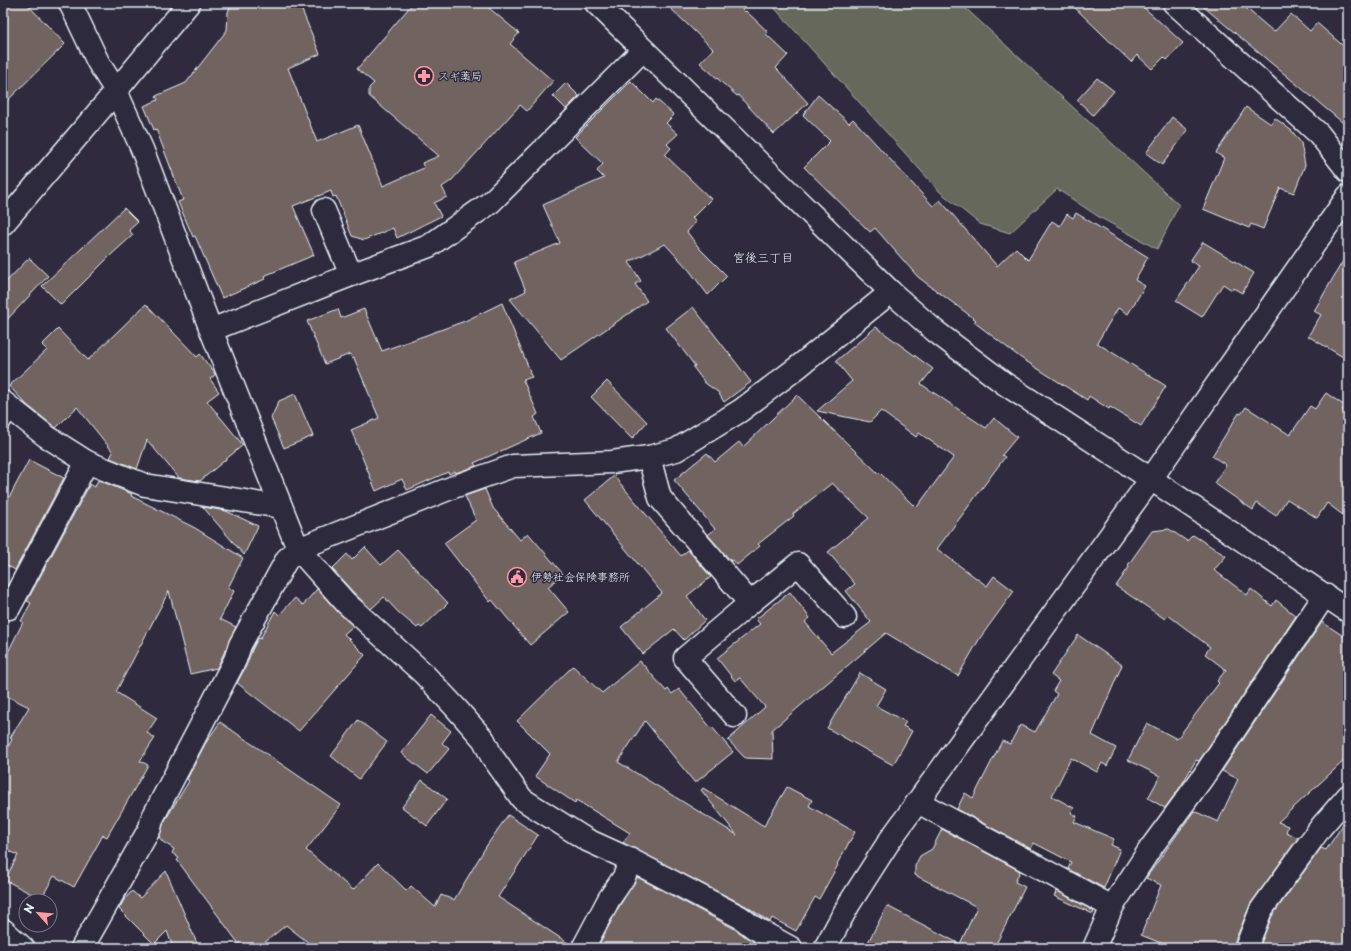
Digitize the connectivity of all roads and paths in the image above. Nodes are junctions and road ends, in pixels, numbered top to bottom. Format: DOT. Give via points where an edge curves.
graph roads {
  1 [pos="70,3"];
  2 [pos="189,3"];
  3 [pos="596,3"];
  4 [pos="1174,3"];
  5 [pos="643,50"];
  6 [pos="116,91"];
  7 [pos="1348,171"];
  8 [pos="1348,196"];
  9 [pos="324,210"];
  10 [pos="3,224"];
  11 [pos="351,274"];
  12 [pos="891,292"];
  13 [pos="211,330"];
  14 [pos="6,411"];
  15 [pos="648,457"];
  16 [pos="87,462"];
  17 [pos="1151,479"];
  18 [pos="281,507"];
  19 [pos="298,549"];
  20 [pos="1325,595"];
  21 [pos="750,603"];
  22 [pos="9,608"];
  23 [pos="1348,610"];
  24 [pos="845,617"];
  25 [pos="735,716"];
  26 [pos="1348,796"];
  27 [pos="918,802"];
  28 [pos="631,860"];
  29 [pos="1112,907"];
  30 [pos="3,930"];
  31 [pos="23,948"];
  32 [pos="82,948"];
  33 [pos="583,948"];
  34 [pos="791,948"];
  35 [pos="825,948"];
  36 [pos="1094,948"];
  37 [pos="1246,948"];
  1 -- 6 [label="street" via="98,62"];
  2 -- 6 [label="street"];
  3 -- 5 [label="street"];
  4 -- 7 [label="street" via="1319,134"];
  5 -- 11 [label="street" via="491,202 429,246"];
  5 -- 12 [label="street"];
  6 -- 10 [label="street"];
  6 -- 13 [label="street" via="142,148"];
  8 -- 17 [label="street"];
  9 -- 11 [label="street"];
  11 -- 13 [label="street"];
  12 -- 15 [label="street" via="740,411 676,450"];
  12 -- 17 [label="street" via="935,331 1005,384"];
  13 -- 18 [label="street"];
  14 -- 16 [label="street"];
  15 -- 19 [label="street" via="612,462 513,466"];
  15 -- 21 [label="street" via="660,498"];
  16 -- 18 [label="street" via="145,485"];
  16 -- 22 [label="street"];
  17 -- 20 [label="street"];
  17 -- 27 [label="street"];
  18 -- 19 [label="street"];
  19 -- 28 [label="street" via="346,603 456,707 484,740 491,755 522,799 587,840"];
  19 -- 32 [label="street" via="287,559 240,645 235,660 152,819 150,828"];
  20 -- 23 [label="street"];
  20 -- 29 [label="street"];
  21 -- 24 [label="street" via="798,564"];
  21 -- 25 [label="street" via="685,658"];
  26 -- 37 [label="street" via="1321,827 1261,910"];
  27 -- 29 [label="street"];
  27 -- 35 [label="street" via="849,904"];
  28 -- 33 [label="street"];
  28 -- 34 [label="street" via="740,917"];
  29 -- 36 [label="street"];
  30 -- 31 [label="street"];
}
